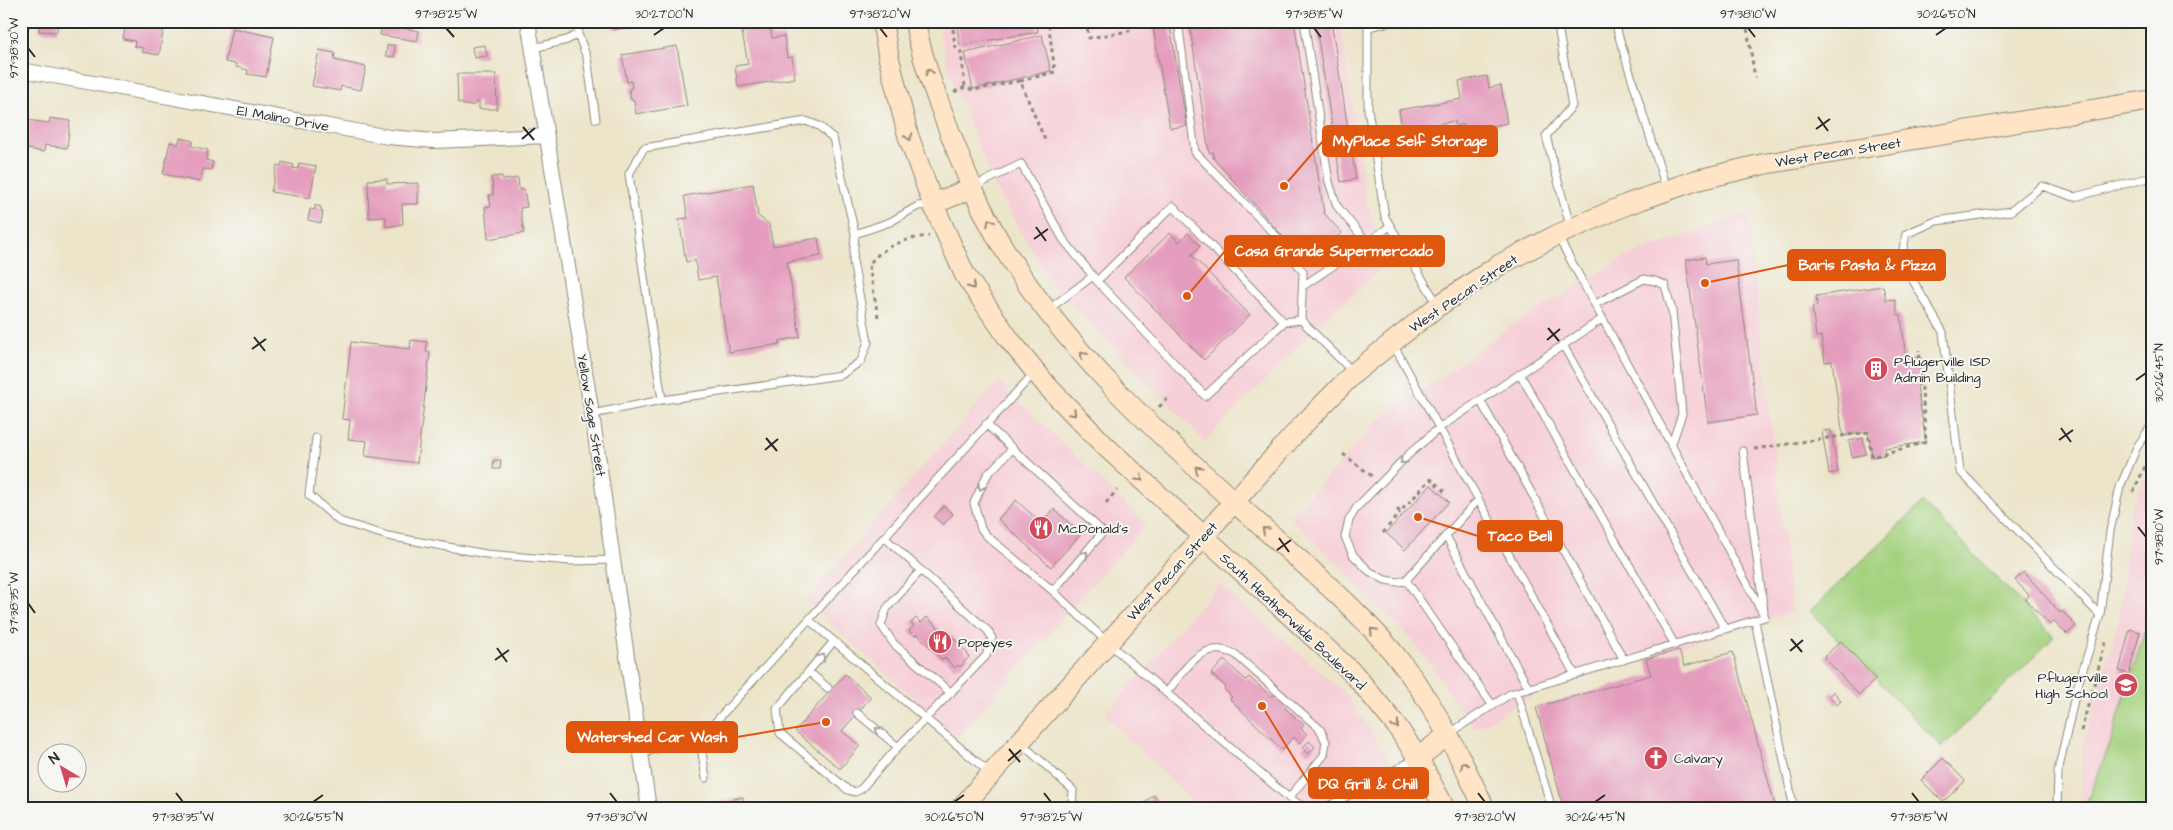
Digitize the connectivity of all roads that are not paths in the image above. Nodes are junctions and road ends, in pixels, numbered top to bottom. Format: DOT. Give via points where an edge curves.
graph roads {
  1 [pos="528,21"];
  2 [pos="578,21"];
  3 [pos="683,21"];
  4 [pos="705,21"];
  5 [pos="882,21"];
  6 [pos="915,21"];
  7 [pos="1178,21"];
  8 [pos="1304,21"];
  9 [pos="1395,21"];
  10 [pos="1557,21"];
  11 [pos="1616,21"];
  12 [pos="1368,24"];
  13 [pos="578,34"];
  14 [pos="533,48"];
  15 [pos="21,70"];
  16 [pos="2152,100"];
  17 [pos="596,119"];
  18 [pos="547,136"];
  19 [pos="2152,177"];
  20 [pos="972,188"];
  21 [pos="1666,191"];
  22 [pos="933,204"];
  23 [pos="1390,226"];
  24 [pos="1564,232"];
  25 [pos="855,234"];
  26 [pos="1367,243"];
  27 [pos="1095,279"];
  28 [pos="1303,286"];
  29 [pos="1595,304"];
  30 [pos="1438,306"];
  31 [pos="1047,311"];
  32 [pos="1602,319"];
  33 [pos="1301,320"];
  34 [pos="1284,322"];
  35 [pos="1392,342"];
  36 [pos="1563,345"];
  37 [pos="1035,371"];
  38 [pos="1354,374"];
  39 [pos="1520,374"];
  40 [pos="662,400"];
  41 [pos="1480,400"];
  42 [pos="592,414"];
  43 [pos="986,424"];
  44 [pos="2152,426"];
  45 [pos="1439,428"];
  46 [pos="316,438"];
  47 [pos="1671,446"];
  48 [pos="1012,449"];
  49 [pos="1743,450"];
  50 [pos="1478,500"];
  51 [pos="1234,502"];
  52 [pos="1446,536"];
  53 [pos="884,537"];
  54 [pos="1203,537"];
  55 [pos="614,560"];
  56 [pos="920,570"];
  57 [pos="1406,580"];
  58 [pos="1053,591"];
  59 [pos="2100,615"];
  60 [pos="1765,617"];
  61 [pos="809,620"];
  62 [pos="1755,621"];
  63 [pos="1725,629"];
  64 [pos="834,642"];
  65 [pos="1107,642"];
  66 [pos="1675,645"];
  67 [pos="1624,660"];
  68 [pos="809,672"];
  69 [pos="1575,675"];
  70 [pos="828,688"];
  71 [pos="1529,689"];
  72 [pos="1518,692"];
  73 [pos="951,693"];
  74 [pos="1166,693"];
  75 [pos="1493,706"];
  76 [pos="857,713"];
  77 [pos="926,719"];
  78 [pos="699,734"];
  79 [pos="1449,734"];
  80 [pos="1020,741"];
  81 [pos="898,747"];
  82 [pos="640,754"];
  83 [pos="1418,758"];
  84 [pos="991,774"];
  85 [pos="706,778"];
  86 [pos="1289,798"];
  87 [pos="649,809"];
  88 [pos="960,809"];
  89 [pos="1072,809"];
  90 [pos="1307,809"];
  91 [pos="1323,809"];
  92 [pos="1445,809"];
  93 [pos="1485,809"];
  94 [pos="1552,809"];
  95 [pos="1794,809"];
  96 [pos="2057,809"];
  1 -- 14 [label="street, Yellow Sage Street"];
  2 -- 13 [label="lane"];
  3 -- 4 [label="lane" via="683,25"];
  5 -- 22 [label="main road, South Heatherwilde Boulevard, one-way" via="908,135"];
  20 -- 6 [label="main road, one-way" via="918,42"];
  7 -- 28 [label="lane" via="1195,152 1282,242 1303,272"];
  8 -- 26 [label="lane" via="1329,182 1337,206"];
  9 -- 12 [label="lane"];
  10 -- 24 [label="lane" via="1572,106 1546,136"];
  11 -- 21 [label="lane"];
  12 -- 23 [label="lane" via="1368,109 1385,217"];
  13 -- 14 [label="lane"];
  13 -- 17 [label="lane" via="587,58"];
  14 -- 18 [label="street, Yellow Sage Street"];
  15 -- 18 [label="street, El Malino Drive" via="389,137 434,140"];
  16 -- 21 [label="main road, West Pecan Street" via="1764,164"];
  18 -- 42 [label="street, Yellow Sage Street"];
  19 -- 59 [label="lane" via="2074,197 2042,186 2011,211 1936,221 1906,234 1901,260 1943,332 1960,471"];
  20 -- 22 [label="main road"];
  20 -- 27 [label="lane" via="1021,164 1063,239"];
  31 -- 20 [label="main road, one-way" via="1005,251"];
  21 -- 24 [label="main road, West Pecan Street"];
  22 -- 25 [label="lane" via="918,206 890,222"];
  22 -- 37 [label="main road, South Heatherwilde Boulevard, one-way" via="965,275"];
  23 -- 26 [label="lane"];
  23 -- 30 [label="lane"];
  24 -- 29 [label="lane"];
  24 -- 30 [label="main road, West Pecan Street" via="1499,266"];
  25 -- 40 [label="lane" via="853,262 868,342 861,361 841,375"];
  25 -- 40 [label="lane" via="833,138 819,126 806,121 644,148 629,174"];
  26 -- 28 [label="lane"];
  27 -- 31 [label="lane"];
  27 -- 34 [label="lane" via="1173,206"];
  27 -- 34 [label="lane" via="1205,396"];
  28 -- 33 [label="lane"];
  29 -- 32 [label="lane"];
  29 -- 47 [label="lane" via="1644,279 1665,285 1672,311 1682,414"];
  30 -- 35 [label="main road, West Pecan Street"];
  51 -- 31 [label="main road, one-way" via="1139,414"];
  32 -- 36 [label="lane"];
  32 -- 47 [label="lane"];
  33 -- 34 [label="lane"];
  33 -- 38 [label="lane"];
  35 -- 38 [label="main road, West Pecan Street"];
  35 -- 45 [label="lane"];
  36 -- 39 [label="lane"];
  36 -- 63 [label="lane"];
  37 -- 43 [label="lane"];
  37 -- 54 [label="main road, South Heatherwilde Boulevard, one-way" via="1104,445"];
  38 -- 51 [label="main road, West Pecan Street" via="1299,429"];
  39 -- 41 [label="lane"];
  39 -- 66 [label="lane"];
  40 -- 42 [label="lane"];
  41 -- 45 [label="lane"];
  41 -- 67 [label="lane"];
  42 -- 55 [label="street, Yellow Sage Street"];
  43 -- 48 [label="lane"];
  43 -- 53 [label="lane"];
  44 -- 59 [label="lane" via="2137,447 2120,487 2110,531"];
  45 -- 50 [label="lane"];
  45 -- 57 [label="lane, one-way" via="1357,507 1349,520 1345,537 1353,555 1369,571 1385,580"];
  46 -- 55 [label="lane" via="309,495 339,521 388,536 486,554 572,561"];
  47 -- 60 [label="lane"];
  48 -- 58 [label="lane, one-way" via="979,488 974,503 976,516 988,537"];
  58 -- 48 [label="lane, one-way" via="1103,532"];
  49 -- 60 [label="lane"];
  50 -- 52 [label="lane"];
  50 -- 69 [label="lane"];
  51 -- 54 [label="main road, West Pecan Street"];
  79 -- 51 [label="main road, one-way" via="1406,669 1378,636"];
  52 -- 57 [label="lane"];
  52 -- 71 [label="lane"];
  53 -- 56 [label="lane"];
  53 -- 61 [label="lane"];
  54 -- 65 [label="main road, West Pecan Street"];
  54 -- 83 [label="main road, South Heatherwilde Boulevard, one-way" via="1354,674"];
  55 -- 82 [label="street, Yellow Sage Street"];
  56 -- 73 [label="lane" via="887,608 881,625 894,644"];
  56 -- 73 [label="lane" via="992,638 986,656"];
  57 -- 75 [label="lane"];
  58 -- 65 [label="lane"];
  59 -- 96 [label="lane" via="2076,690 2058,772"];
  60 -- 62 [label="lane"];
  61 -- 64 [label="lane"];
  61 -- 78 [label="lane" via="707,731"];
  62 -- 63 [label="lane"];
  62 -- 95 [label="lane"];
  63 -- 66 [label="lane"];
  68 -- 64 [label="lane, one-way"];
  64 -- 77 [label="lane"];
  65 -- 74 [label="lane"];
  65 -- 80 [label="main road, West Pecan Street"];
  66 -- 67 [label="lane"];
  67 -- 69 [label="lane"];
  68 -- 70 [label="lane"];
  68 -- 81 [label="lane" via="777,709 780,732 848,790 861,789"];
  69 -- 71 [label="lane"];
  71 -- 72 [label="lane"];
  72 -- 75 [label="lane"];
  72 -- 94 [label="lane"];
  73 -- 77 [label="lane"];
  74 -- 86 [label="lane"];
  74 -- 86 [label="lane" via="1202,652 1212,648 1234,654 1320,729 1326,742 1324,755"];
  75 -- 79 [label="lane"];
  81 -- 76 [label="lane, one-way"];
  77 -- 81 [label="lane"];
  77 -- 84 [label="lane"];
  78 -- 82 [label="lane"];
  78 -- 85 [label="lane"];
  79 -- 83 [label="main road"];
  93 -- 79 [label="main road, one-way"];
  80 -- 84 [label="main road, West Pecan Street"];
  80 -- 89 [label="lane" via="1073,790"];
  82 -- 87 [label="street, Yellow Sage Street"];
  83 -- 91 [label="lane"];
  83 -- 92 [label="main road, South Heatherwilde Boulevard"];
  84 -- 88 [label="main road, West Pecan Street"];
  86 -- 90 [label="lane"];
}
